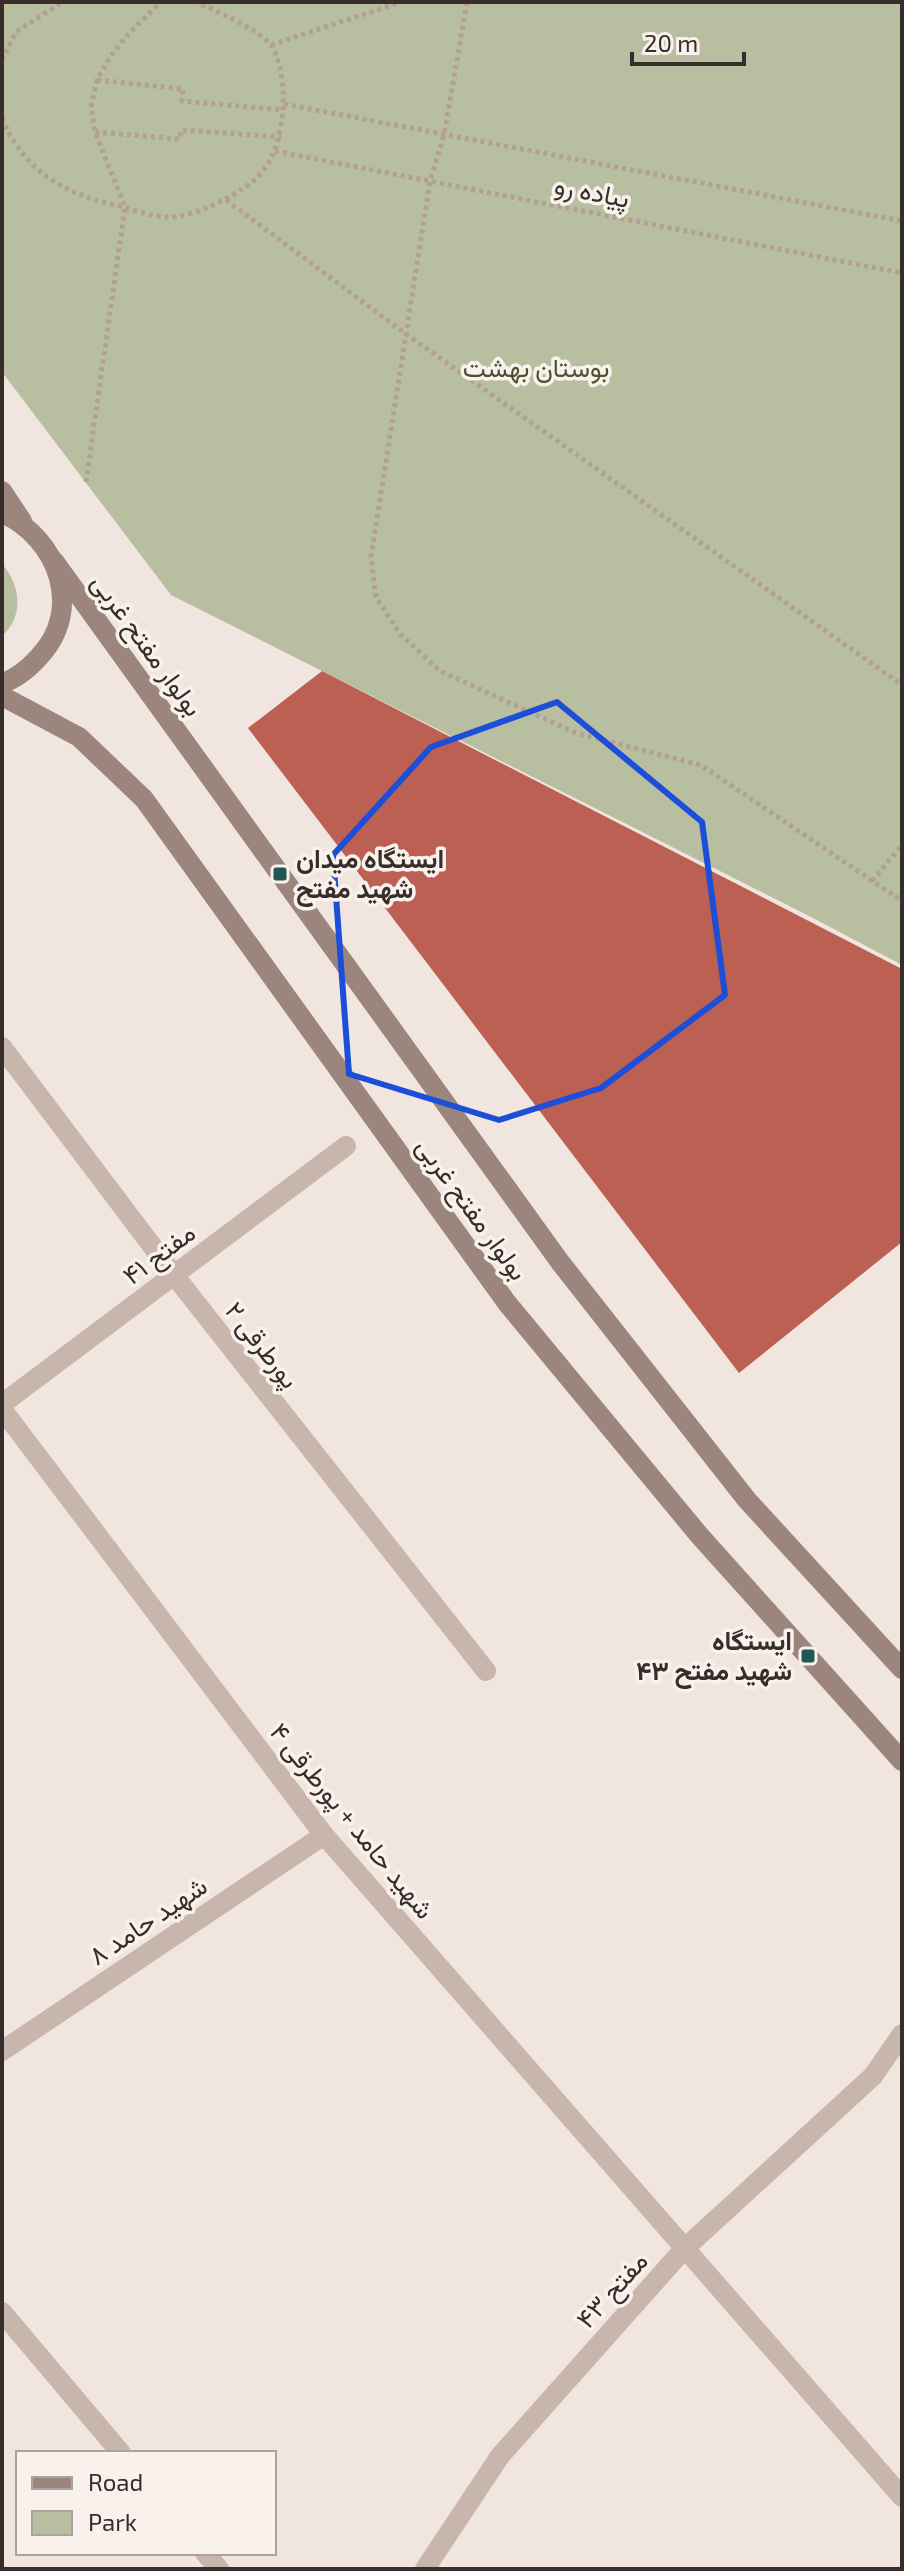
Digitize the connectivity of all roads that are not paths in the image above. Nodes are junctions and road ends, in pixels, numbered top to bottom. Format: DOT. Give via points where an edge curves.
graph roads {
  1 [pos="2,491"];
  2 [pos="2,513"];
  3 [pos="24,525"];
  4 [pos="54,561"];
  5 [pos="2,683"];
  6 [pos="2,696"];
  7 [pos="2,1047"];
  8 [pos="346,1146"];
  9 [pos="174,1275"];
  10 [pos="2,1407"];
  11 [pos="902,1669"];
  12 [pos="486,1671"];
  13 [pos="902,1761"];
  14 [pos="324,1835"];
  15 [pos="902,2034"];
  16 [pos="2,2051"];
  17 [pos="902,2066"];
  18 [pos="873,2076"];
  19 [pos="684,2249"];
  20 [pos="2,2312"];
  21 [pos="119,2451"];
  22 [pos="902,2497"];
  23 [pos="425,2569"];
  1 -- 3 [label="main road"];
  2 -- 3 [label="main road"];
  3 -- 4 [label="main road, بولوار مفتح غربی"];
  4 -- 5 [label="main road" via="61,584 56,630 29,668"];
  4 -- 11 [label="main road, بولوار مفتح غربی" via="560,1262 747,1500"];
  6 -- 13 [label="main road, بولوار مفتح غربی" via="79,737 144,799 507,1303 699,1535"];
  7 -- 9 [label="street, پورطرقی ۲"];
  8 -- 9 [label="street, مفتح ۴۱"];
  9 -- 10 [label="street, مفتح ۴۱"];
  9 -- 12 [label="street, پورطرقی ۲"];
  10 -- 14 [label="street, شهید حامد + پورطرقی ۴"];
  14 -- 16 [label="street, شهید حامد ۸"];
  14 -- 19 [label="street, شهید حامد + پورطرقی ۴"];
  15 -- 18 [label="street"];
  17 -- 18 [label="street"];
  18 -- 19 [label="street, مفتح ۴۳"];
  19 -- 22 [label="street, شهید حامد + پورطرقی ۴"];
  19 -- 23 [label="street, مفتح ۴۳" via="500,2456"];
  20 -- 21 [label="street"];
}
